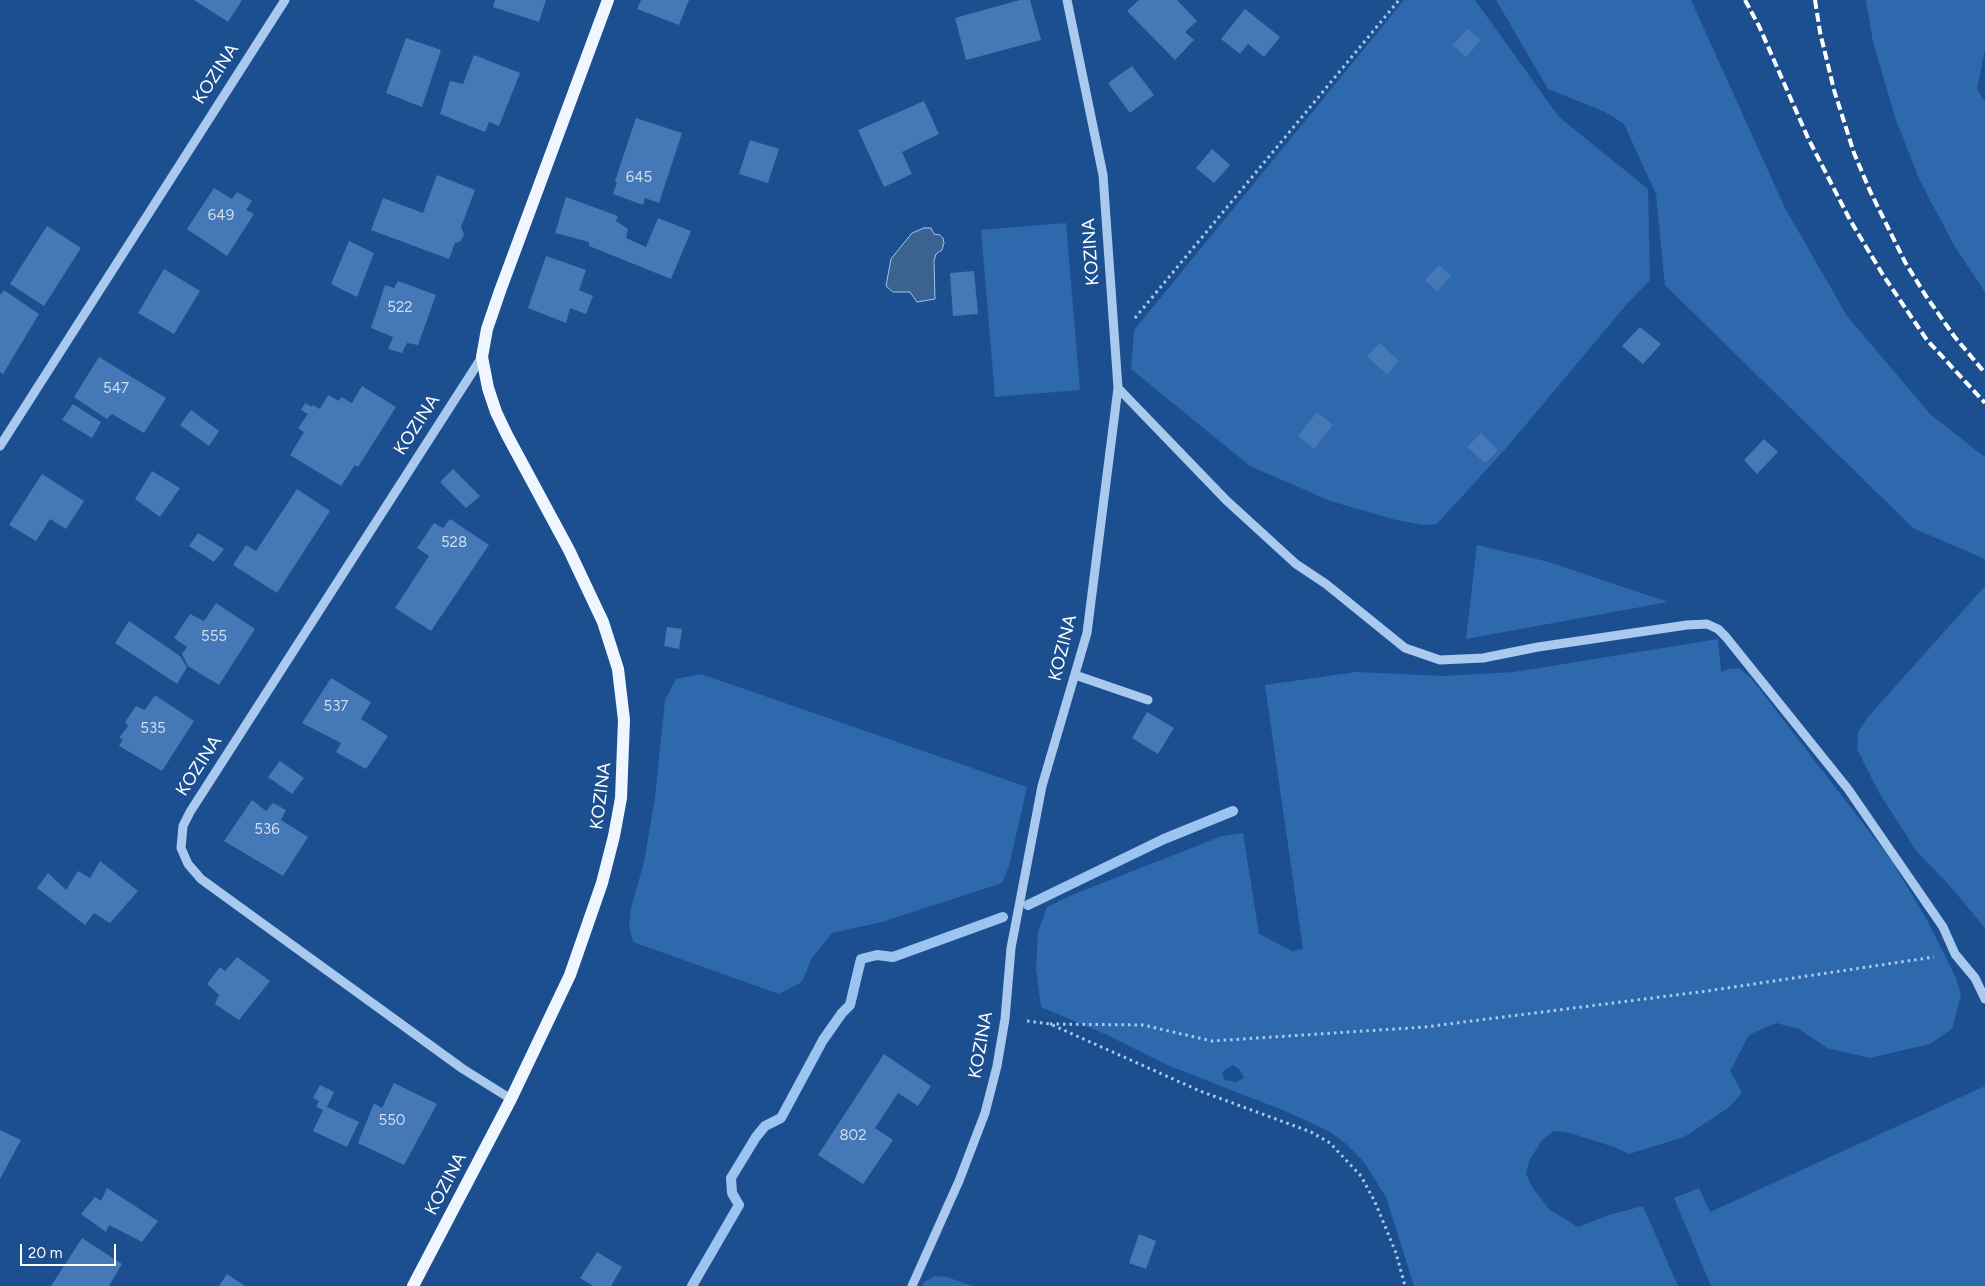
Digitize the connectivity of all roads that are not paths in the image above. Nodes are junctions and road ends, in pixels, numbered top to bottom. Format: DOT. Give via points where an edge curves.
graph roads {
  1 [pos="285,0"];
  2 [pos="608,0"];
  3 [pos="1067,0"];
  4 [pos="482,357"];
  5 [pos="1118,388"];
  6 [pos="0,446"];
  7 [pos="1075,676"];
  8 [pos="1148,700"];
  9 [pos="1985,999"];
  10 [pos="511,1099"];
  11 [pos="413,1286"];
  12 [pos="912,1286"];
  1 -- 6 [label="street, KOZINA"];
  2 -- 4 [label="main road, KOZINA" via="500,291 487,329"];
  3 -- 5 [label="street, KOZINA" via="1103,175"];
  4 -- 10 [label="main road, KOZINA" via="488,388 507,435 604,622 618,668 624,720 620,798 602,883 570,975"];
  4 -- 10 [label="street, KOZINA" via="190,812 183,826 181,848 188,864 201,880 463,1069"];
  5 -- 7 [label="street, KOZINA" via="1087,633"];
  5 -- 9 [label="street" via="1226,500 1296,564 1405,648 1440,660 1483,658 1687,625 1707,624 1718,629 1848,789 1943,927 1955,954 1975,978"];
  7 -- 8 [label="street"];
  7 -- 12 [label="street, KOZINA" via="1042,786 1011,948 997,1066 985,1113"];
  10 -- 11 [label="main road, KOZINA"];
}
